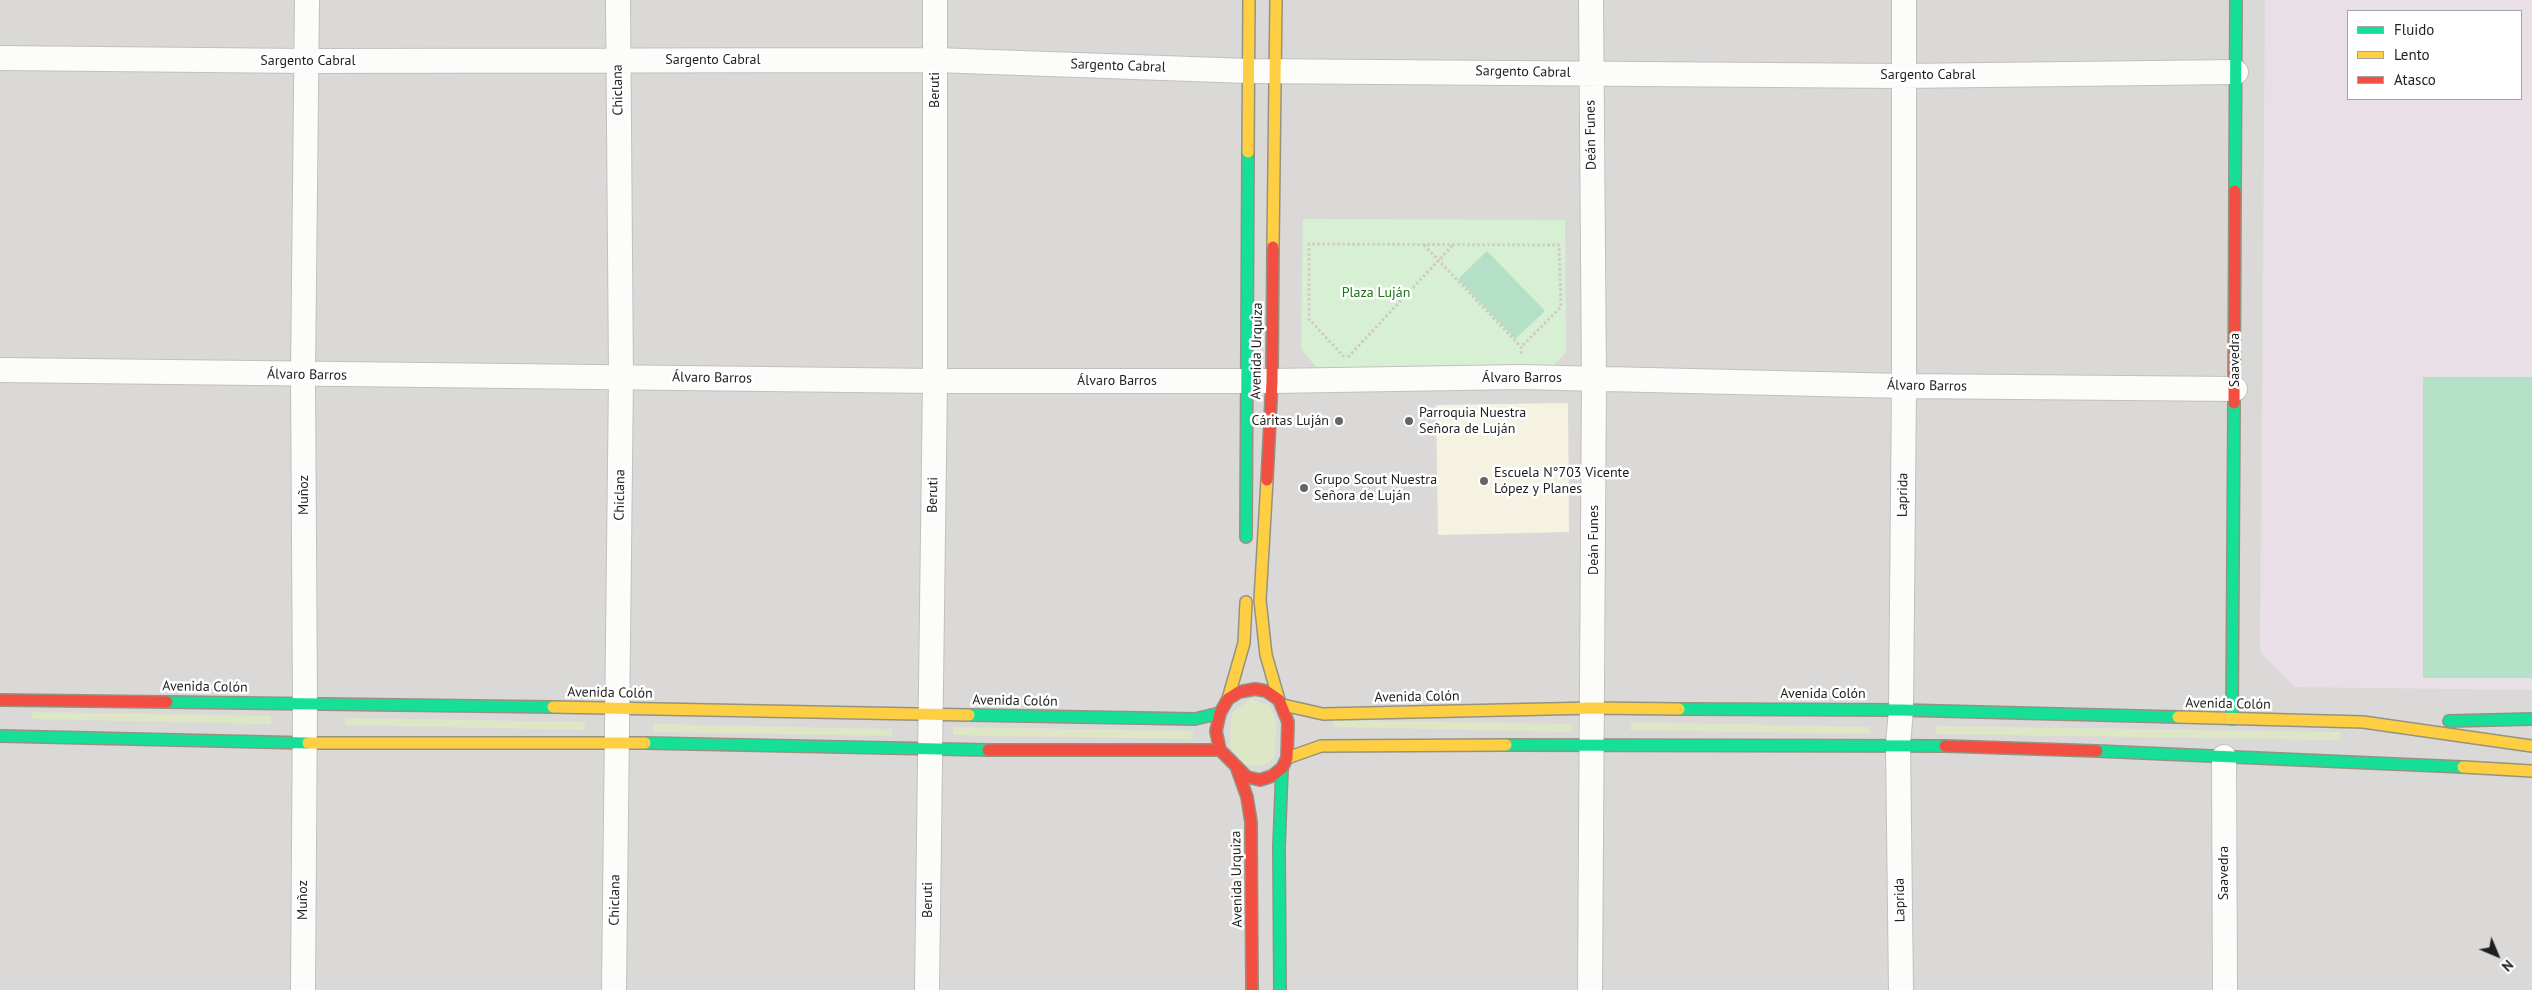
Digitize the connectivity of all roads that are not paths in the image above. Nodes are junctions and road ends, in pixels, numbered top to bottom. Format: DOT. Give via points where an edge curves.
graph roads {
  1 [pos="307,0"];
  2 [pos="618,0"];
  3 [pos="935,0"];
  4 [pos="1249,0"];
  5 [pos="1276,0"];
  6 [pos="1591,0"];
  7 [pos="1904,0"];
  8 [pos="2236,0"];
  9 [pos="0,58"];
  10 [pos="618,60"];
  11 [pos="935,60"];
  12 [pos="306,62"];
  13 [pos="1248,70"];
  14 [pos="1275,70"];
  15 [pos="2236,72"];
  16 [pos="1590,73"];
  17 [pos="1902,76"];
  18 [pos="0,370"];
  19 [pos="303,375"];
  20 [pos="621,377"];
  21 [pos="1594,379"];
  22 [pos="1246,380"];
  23 [pos="935,381"];
  24 [pos="1272,381"];
  25 [pos="1904,386"];
  26 [pos="2235,389"];
  27 [pos="1246,547"];
  28 [pos="1246,586"];
  29 [pos="1228,699"];
  30 [pos="0,700"];
  31 [pos="305,703"];
  32 [pos="1281,703"];
  33 [pos="618,708"];
  34 [pos="1593,708"];
  35 [pos="1901,710"];
  36 [pos="1220,712"];
  37 [pos="929,714"];
  38 [pos="2232,719"];
  39 [pos="2532,719"];
  40 [pos="2363,722"];
  41 [pos="0,736"];
  42 [pos="618,742"];
  43 [pos="305,743"];
  44 [pos="1898,744"];
  45 [pos="1592,746"];
  46 [pos="2532,746"];
  47 [pos="929,750"];
  48 [pos="1220,750"];
  49 [pos="2473,750"];
  50 [pos="2424,753"];
  51 [pos="2224,757"];
  52 [pos="2326,760"];
  53 [pos="1284,763"];
  54 [pos="1237,770"];
  55 [pos="2532,771"];
  56 [pos="302,990"];
  57 [pos="614,990"];
  58 [pos="927,990"];
  59 [pos="1252,990"];
  60 [pos="1280,990"];
  61 [pos="1590,990"];
  62 [pos="1901,990"];
  63 [pos="2225,990"];
  1 -- 12 [label="street, Muñoz"];
  2 -- 10 [label="street, Chiclana"];
  3 -- 11 [label="street, Beruti"];
  4 -- 13 [label="main road, Avenida Urquiza"];
  5 -- 14 [label="main road, Avenida Urquiza"];
  6 -- 16 [label="street, Deán Funes"];
  7 -- 17 [label="street, Laprida"];
  8 -- 15 [label="main road, Saavedra"];
  9 -- 12 [label="street, Sargento Cabral"];
  10 -- 11 [label="street, Sargento Cabral"];
  10 -- 12 [label="street, Sargento Cabral"];
  10 -- 20 [label="street, Chiclana"];
  11 -- 13 [label="street, Sargento Cabral"];
  11 -- 23 [label="street, Beruti"];
  12 -- 19 [label="street, Muñoz"];
  13 -- 14 [label="street, Sargento Cabral"];
  13 -- 22 [label="main road, Avenida Urquiza"];
  14 -- 16 [label="street, Sargento Cabral"];
  14 -- 24 [label="main road, Avenida Urquiza"];
  15 -- 17 [label="street, Sargento Cabral"];
  15 -- 26 [label="main road, Saavedra"];
  16 -- 17 [label="street, Sargento Cabral"];
  16 -- 21 [label="street, Deán Funes"];
  17 -- 25 [label="street, Laprida"];
  18 -- 19 [label="street, Álvaro Barros"];
  19 -- 20 [label="street, Álvaro Barros"];
  19 -- 31 [label="street, Muñoz"];
  20 -- 23 [label="street, Álvaro Barros"];
  20 -- 33 [label="street, Chiclana"];
  21 -- 24 [label="street, Álvaro Barros"];
  21 -- 25 [label="street, Álvaro Barros"];
  21 -- 34 [label="street, Deán Funes"];
  22 -- 23 [label="street, Álvaro Barros"];
  22 -- 24 [label="street, Álvaro Barros"];
  22 -- 27 [label="main road, Avenida Urquiza"];
  23 -- 37 [label="street, Beruti"];
  24 -- 32 [label="main road, Avenida Urquiza" via="1260,600 1266,655"];
  25 -- 26 [label="street, Álvaro Barros"];
  25 -- 35 [label="street, Laprida"];
  26 -- 38 [label="main road, Saavedra"];
  28 -- 29 [label="main road" via="1244,643"];
  29 -- 32 [label="main road" via="1239,692 1255,689 1266,691"];
  29 -- 36 [label="main road"];
  30 -- 31 [label="main road, Avenida Colón"];
  31 -- 33 [label="main road, Avenida Colón"];
  31 -- 43 [label="street, Muñoz"];
  32 -- 34 [label="main road, Avenida Colón" via="1323,714"];
  32 -- 53 [label="main road" via="1288,722"];
  33 -- 37 [label="main road, Avenida Colón"];
  33 -- 42 [label="street, Chiclana"];
  34 -- 35 [label="main road, Avenida Colón"];
  34 -- 45 [label="street, Deán Funes"];
  35 -- 38 [label="main road, Avenida Colón"];
  35 -- 44 [label="street, Laprida"];
  36 -- 37 [label="main road, Avenida Colón" via="1194,719"];
  36 -- 48 [label="main road" via="1216,731"];
  37 -- 47 [label="street, Beruti"];
  38 -- 40 [label="main road, Avenida Colón"];
  39 -- 40 [label="main road, Avenida Colón"];
  40 -- 46 [label="main road, Avenida Colón"];
  41 -- 43 [label="main road"];
  42 -- 43 [label="main road"];
  42 -- 47 [label="main road"];
  42 -- 57 [label="street, Chiclana"];
  43 -- 56 [label="street, Muñoz"];
  44 -- 45 [label="main road"];
  44 -- 51 [label="main road"];
  44 -- 62 [label="street, Laprida"];
  45 -- 53 [label="main road" via="1321,746"];
  45 -- 61 [label="street, Deán Funes"];
  46 -- 49 [label="main road, Avenida Colón"];
  47 -- 48 [label="main road"];
  47 -- 58 [label="street, Beruti"];
  48 -- 54 [label="main road"];
  50 -- 52 [label="main road"];
  51 -- 52 [label="main road"];
  51 -- 63 [label="street, Saavedra"];
  52 -- 55 [label="main road"];
  53 -- 54 [label="main road" via="1272,776 1260,780"];
  53 -- 60 [label="main road" via="1279,847"];
  54 -- 59 [label="main road, Avenida Urquiza" via="1247,797 1251,822"];
}
